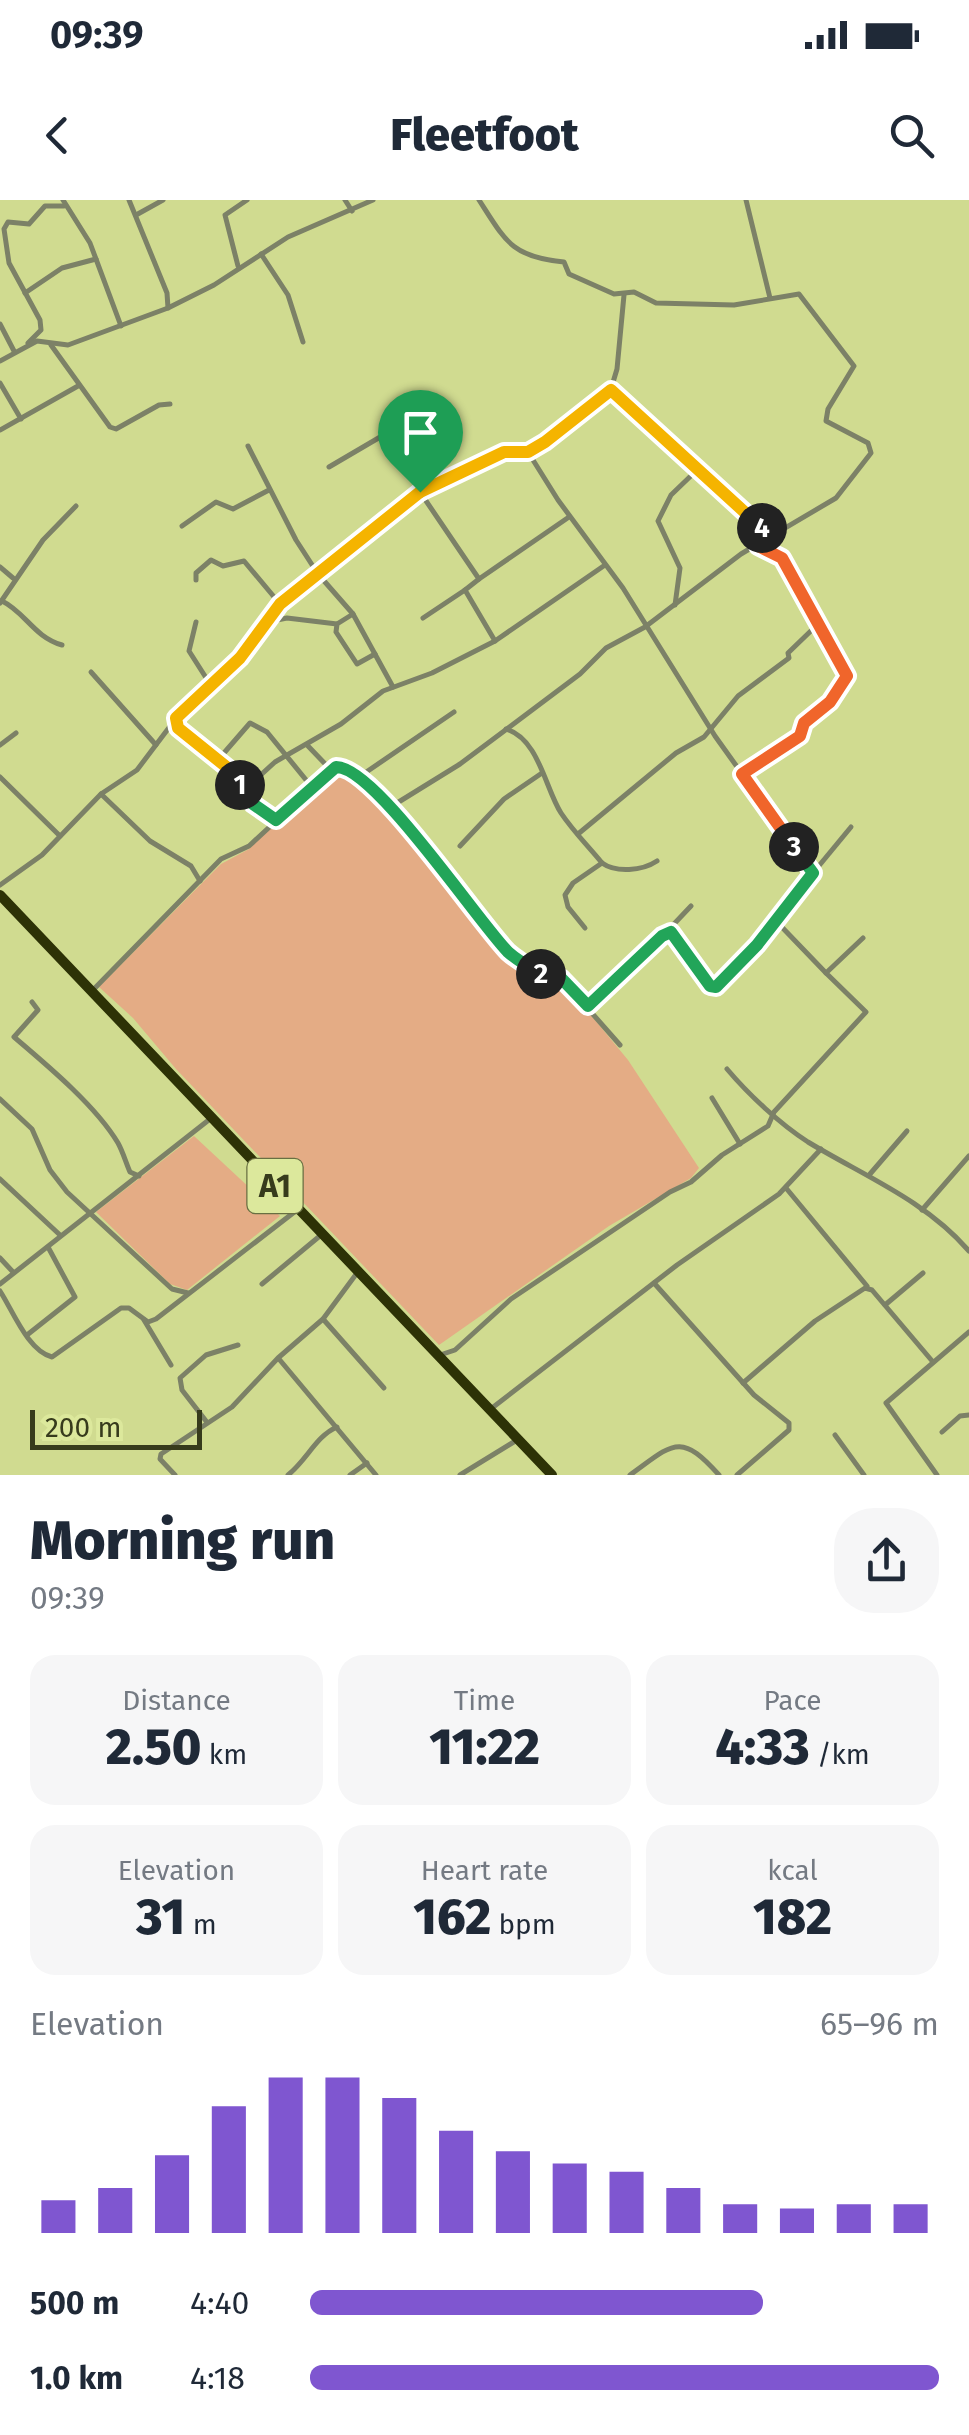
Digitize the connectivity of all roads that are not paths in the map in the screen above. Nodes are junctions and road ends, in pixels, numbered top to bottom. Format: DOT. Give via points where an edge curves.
graph roads {
  1 [pos="130,200"];
  2 [pos="163,200"];
  3 [pos="248,200"];
  4 [pos="345,200"];
  5 [pos="374,200"];
  6 [pos="479,200"];
  7 [pos="746,200"];
  8 [pos="64,203"];
  9 [pos="352,211"];
  10 [pos="136,215"];
  11 [pos="261,254"];
  12 [pos="96,259"];
  13 [pos="238,266"];
  14 [pos="25,292"];
  15 [pos="167,294"];
  16 [pos="624,295"];
  17 [pos="770,298"];
  18 [pos="184,299"];
  19 [pos="168,308"];
  20 [pos="0,324"];
  21 [pos="121,326"];
  22 [pos="50,342"];
  23 [pos="303,342"];
  24 [pos="26,345"];
  25 [pos="14,351"];
  26 [pos="0,361"];
  27 [pos="0,383"];
  28 [pos="78,386"];
  29 [pos="611,390"];
  30 [pos="170,404"];
  31 [pos="21,419"];
  32 [pos="0,430"];
  33 [pos="248,446"];
  34 [pos="528,452"];
  35 [pos="329,467"];
  36 [pos="698,470"];
  37 [pos="269,490"];
  38 [pos="420,492"];
  39 [pos="76,506"];
  40 [pos="569,516"];
  41 [pos="182,526"];
  42 [pos="770,538"];
  43 [pos="758,546"];
  44 [pos="605,566"];
  45 [pos="0,568"];
  46 [pos="318,574"];
  47 [pos="14,578"];
  48 [pos="479,579"];
  49 [pos="196,580"];
  50 [pos="465,590"];
  51 [pos="1,602"];
  52 [pos="280,604"];
  53 [pos="675,605"];
  54 [pos="353,614"];
  55 [pos="423,618"];
  56 [pos="196,622"];
  57 [pos="268,622"];
  58 [pos="338,624"];
  59 [pos="817,625"];
  60 [pos="646,627"];
  61 [pos="495,641"];
  62 [pos="62,644"];
  63 [pos="376,654"];
  64 [pos="91,672"];
  65 [pos="210,684"];
  66 [pos="393,686"];
  67 [pos="454,712"];
  68 [pos="176,718"];
  69 [pos="709,728"];
  70 [pos="506,729"];
  71 [pos="16,734"];
  72 [pos="0,745"];
  73 [pos="156,745"];
  74 [pos="308,746"];
  75 [pos="286,755"];
  76 [pos="218,761"];
  77 [pos="331,770"];
  78 [pos="542,773"];
  79 [pos="742,774"];
  80 [pos="359,776"];
  81 [pos="0,777"];
  82 [pos="311,786"];
  83 [pos="242,792"];
  84 [pos="101,794"];
  85 [pos="390,807"];
  86 [pos="276,820"];
  87 [pos="851,827"];
  88 [pos="578,834"];
  89 [pos="60,836"];
  90 [pos="460,846"];
  91 [pos="656,861"];
  92 [pos="602,863"];
  93 [pos="813,873"];
  94 [pos="200,881"];
  95 [pos="0,885"];
  96 [pos="0,895"];
  97 [pos="691,906"];
  98 [pos="776,921"];
  99 [pos="585,928"];
  100 [pos="671,932"];
  101 [pos="863,938"];
  102 [pos="826,972"];
  103 [pos="90,992"];
  104 [pos="32,1002"];
  105 [pos="588,1006"];
  106 [pos="620,1045"];
  107 [pos="727,1070"];
  108 [pos="0,1098"];
  109 [pos="712,1098"];
  110 [pos="774,1112"];
  111 [pos="210,1119"];
  112 [pos="906,1130"];
  113 [pos="740,1144"];
  114 [pos="821,1149"];
  115 [pos="969,1156"];
  116 [pos="870,1174"];
  117 [pos="139,1176"];
  118 [pos="0,1179"];
  119 [pos="786,1188"];
  120 [pos="298,1210"];
  121 [pos="922,1210"];
  122 [pos="90,1212"];
  123 [pos="60,1234"];
  124 [pos="321,1235"];
  125 [pos="969,1238"];
  126 [pos="963,1244"];
  127 [pos="48,1246"];
  128 [pos="969,1251"];
  129 [pos="0,1258"];
  130 [pos="13,1272"];
  131 [pos="923,1272"];
  132 [pos="357,1273"];
  133 [pos="262,1284"];
  134 [pos="654,1284"];
  135 [pos="0,1287"];
  136 [pos="868,1288"];
  137 [pos="191,1292"];
  138 [pos="884,1306"];
  139 [pos="323,1319"];
  140 [pos="144,1320"];
  141 [pos="969,1332"];
  142 [pos="27,1335"];
  143 [pos="238,1344"];
  144 [pos="455,1350"];
  145 [pos="437,1356"];
  146 [pos="278,1358"];
  147 [pos="932,1362"];
  148 [pos="172,1364"];
  149 [pos="454,1373"];
  150 [pos="742,1383"];
  151 [pos="384,1388"];
  152 [pos="490,1410"];
  153 [pos="969,1414"];
  154 [pos="206,1422"];
  155 [pos="338,1428"];
  156 [pos="942,1432"];
  157 [pos="834,1435"];
  158 [pos="517,1440"];
  159 [pos="366,1463"];
  160 [pos="174,1475"];
  161 [pos="288,1475"];
  162 [pos="350,1475"];
  163 [pos="376,1475"];
  164 [pos="460,1475"];
  165 [pos="552,1475"];
  166 [pos="630,1475"];
  167 [pos="718,1475"];
  168 [pos="736,1475"];
  169 [pos="864,1475"];
  170 [pos="938,1475"];
  1 -- 10 [label="street"];
  2 -- 10 [label="street"];
  3 -- 13 [label="street" via="225,215"];
  4 -- 9 [label="street"];
  5 -- 9 [label="street"];
  6 -- 16 [label="street" via="519,253 564,262 569,274"];
  7 -- 17 [label="street"];
  8 -- 12 [label="street"];
  8 -- 14 [label="street" via="45,206 29,224 5,226 6,252"];
  9 -- 11 [label="street"];
  10 -- 15 [label="street"];
  11 -- 13 [label="street"];
  11 -- 23 [label="street" via="288,295"];
  12 -- 14 [label="street" via="62,268"];
  12 -- 21 [label="street"];
  13 -- 18 [label="street"];
  14 -- 24 [label="street" via="41,330"];
  15 -- 18 [label="street"];
  15 -- 19 [label="street"];
  16 -- 17 [label="street" via="634,292 656,303 734,305"];
  16 -- 29 [label="street"];
  17 -- 42 [label="street" via="801,295 853,362 825,418 872,449 836,498"];
  18 -- 19 [label="street"];
  19 -- 21 [label="street"];
  20 -- 25 [label="street"];
  21 -- 22 [label="street" via="68,345"];
  22 -- 24 [label="street"];
  22 -- 28 [label="street"];
  24 -- 25 [label="street"];
  25 -- 26 [label="street"];
  27 -- 31 [label="street"];
  28 -- 30 [label="street" via="116,429"];
  28 -- 31 [label="street"];
  29 -- 34 [label="street"];
  29 -- 36 [label="street"];
  31 -- 32 [label="street"];
  33 -- 37 [label="street"];
  34 -- 38 [label="street" via="504,452"];
  34 -- 40 [label="street"];
  35 -- 38 [label="street" via="387,434"];
  36 -- 42 [label="street"];
  36 -- 53 [label="street" via="672,495 658,521 680,568"];
  37 -- 41 [label="street" via="233,509 216,502"];
  37 -- 46 [label="street"];
  38 -- 46 [label="street"];
  38 -- 48 [label="street"];
  39 -- 47 [label="street"];
  40 -- 44 [label="street"];
  40 -- 48 [label="street"];
  42 -- 43 [label="street"];
  43 -- 53 [label="street"];
  43 -- 59 [label="street" via="782,558"];
  44 -- 60 [label="street"];
  44 -- 61 [label="street"];
  45 -- 47 [label="street"];
  46 -- 52 [label="street"];
  46 -- 54 [label="street"];
  47 -- 51 [label="street"];
  48 -- 50 [label="street"];
  49 -- 52 [label="street" via="210,560 223,566 244,562"];
  50 -- 55 [label="street"];
  50 -- 61 [label="street"];
  51 -- 62 [label="street" via="43,639"];
  52 -- 57 [label="street"];
  53 -- 60 [label="street"];
  54 -- 58 [label="street"];
  54 -- 63 [label="street"];
  56 -- 65 [label="street" via="189,651"];
  57 -- 58 [label="street"];
  57 -- 65 [label="street"];
  58 -- 63 [label="street" via="336,632 357,664"];
  59 -- 69 [label="street" via="796,641 790,658 738,696"];
  59 -- 79 [label="street" via="846,681 800,736"];
  60 -- 69 [label="street"];
  60 -- 70 [label="street" via="606,648"];
  61 -- 66 [label="street"];
  63 -- 66 [label="street"];
  64 -- 73 [label="street"];
  65 -- 68 [label="street"];
  66 -- 74 [label="street"];
  67 -- 80 [label="street"];
  68 -- 73 [label="street"];
  68 -- 76 [label="street" via="178,728"];
  69 -- 79 [label="street"];
  69 -- 88 [label="street"];
  70 -- 78 [label="street" via="524,739"];
  70 -- 85 [label="street"];
  71 -- 72 [label="street"];
  73 -- 84 [label="street" via="138,770"];
  74 -- 75 [label="street"];
  74 -- 77 [label="street"];
  75 -- 76 [label="street" via="250,723"];
  75 -- 82 [label="street"];
  75 -- 83 [label="street"];
  76 -- 83 [label="street"];
  77 -- 80 [label="street" via="345,767"];
  77 -- 82 [label="street"];
  78 -- 88 [label="street"];
  78 -- 90 [label="street" via="504,799"];
  79 -- 93 [label="street"];
  80 -- 85 [label="street"];
  81 -- 89 [label="street"];
  82 -- 86 [label="street"];
  83 -- 86 [label="street"];
  84 -- 89 [label="street"];
  84 -- 94 [label="street" via="150,841 191,866"];
  85 -- 105 [label="street" via="512,955 540,974 561,978"];
  86 -- 94 [label="street" via="250,846 220,858"];
  87 -- 93 [label="street"];
  88 -- 92 [label="street"];
  89 -- 95 [label="street"];
  91 -- 92 [label="street" via="638,869"];
  92 -- 99 [label="street" via="565,895"];
  93 -- 98 [label="street"];
  94 -- 103 [label="street"];
  96 -- 103 [label="highway, A1"];
  97 -- 100 [label="street"];
  98 -- 100 [label="street" via="712,988"];
  98 -- 102 [label="street"];
  100 -- 105 [label="street"];
  101 -- 102 [label="street"];
  102 -- 110 [label="street" via="866,1012"];
  103 -- 111 [label="highway, A1"];
  104 -- 117 [label="street" via="38,1010 14,1037 105,1127 130,1172"];
  105 -- 106 [label="street"];
  107 -- 110 [label="street"];
  108 -- 122 [label="street" via="32,1129 50,1170"];
  109 -- 113 [label="street"];
  110 -- 113 [label="street" via="768,1126"];
  110 -- 114 [label="street"];
  111 -- 117 [label="street"];
  111 -- 120 [label="highway, A1"];
  112 -- 116 [label="street"];
  113 -- 144 [label="street" via="511,1299"];
  114 -- 116 [label="street"];
  114 -- 119 [label="street"];
  115 -- 121 [label="street"];
  116 -- 121 [label="street"];
  117 -- 122 [label="street"];
  118 -- 123 [label="street"];
  119 -- 134 [label="street"];
  119 -- 136 [label="street"];
  120 -- 124 [label="highway, A1"];
  120 -- 137 [label="street"];
  121 -- 126 [label="street"];
  122 -- 123 [label="street"];
  122 -- 137 [label="street" via="172,1289"];
  123 -- 127 [label="street"];
  124 -- 132 [label="highway, A1"];
  124 -- 133 [label="street"];
  125 -- 126 [label="street"];
  126 -- 128 [label="street"];
  127 -- 130 [label="street"];
  127 -- 142 [label="street" via="75,1298"];
  129 -- 130 [label="street"];
  130 -- 135 [label="street"];
  131 -- 138 [label="street"];
  132 -- 139 [label="street"];
  132 -- 145 [label="highway, A1"];
  134 -- 150 [label="street"];
  134 -- 152 [label="street"];
  135 -- 142 [label="street"];
  136 -- 138 [label="street"];
  136 -- 150 [label="street"];
  137 -- 140 [label="street" via="156,1319"];
  138 -- 147 [label="street"];
  139 -- 146 [label="street"];
  139 -- 151 [label="street"];
  140 -- 142 [label="street" via="121,1308 52,1357"];
  140 -- 148 [label="street"];
  141 -- 147 [label="street"];
  143 -- 154 [label="street" via="206,1355 180,1378"];
  144 -- 145 [label="street"];
  144 -- 149 [label="street"];
  145 -- 149 [label="highway, A1"];
  146 -- 154 [label="street" via="232,1407"];
  146 -- 155 [label="street"];
  147 -- 170 [label="street" via="886,1403"];
  149 -- 152 [label="highway, A1"];
  150 -- 168 [label="street" via="790,1427"];
  152 -- 158 [label="highway, A1"];
  153 -- 156 [label="street"];
  154 -- 160 [label="street" via="161,1454"];
  155 -- 159 [label="street"];
  155 -- 161 [label="street" via="322,1434"];
  157 -- 169 [label="street"];
  158 -- 164 [label="street"];
  158 -- 165 [label="highway, A1"];
  159 -- 162 [label="street"];
  159 -- 163 [label="street"];
  166 -- 167 [label="street" via="676,1446 699,1451"];
}
